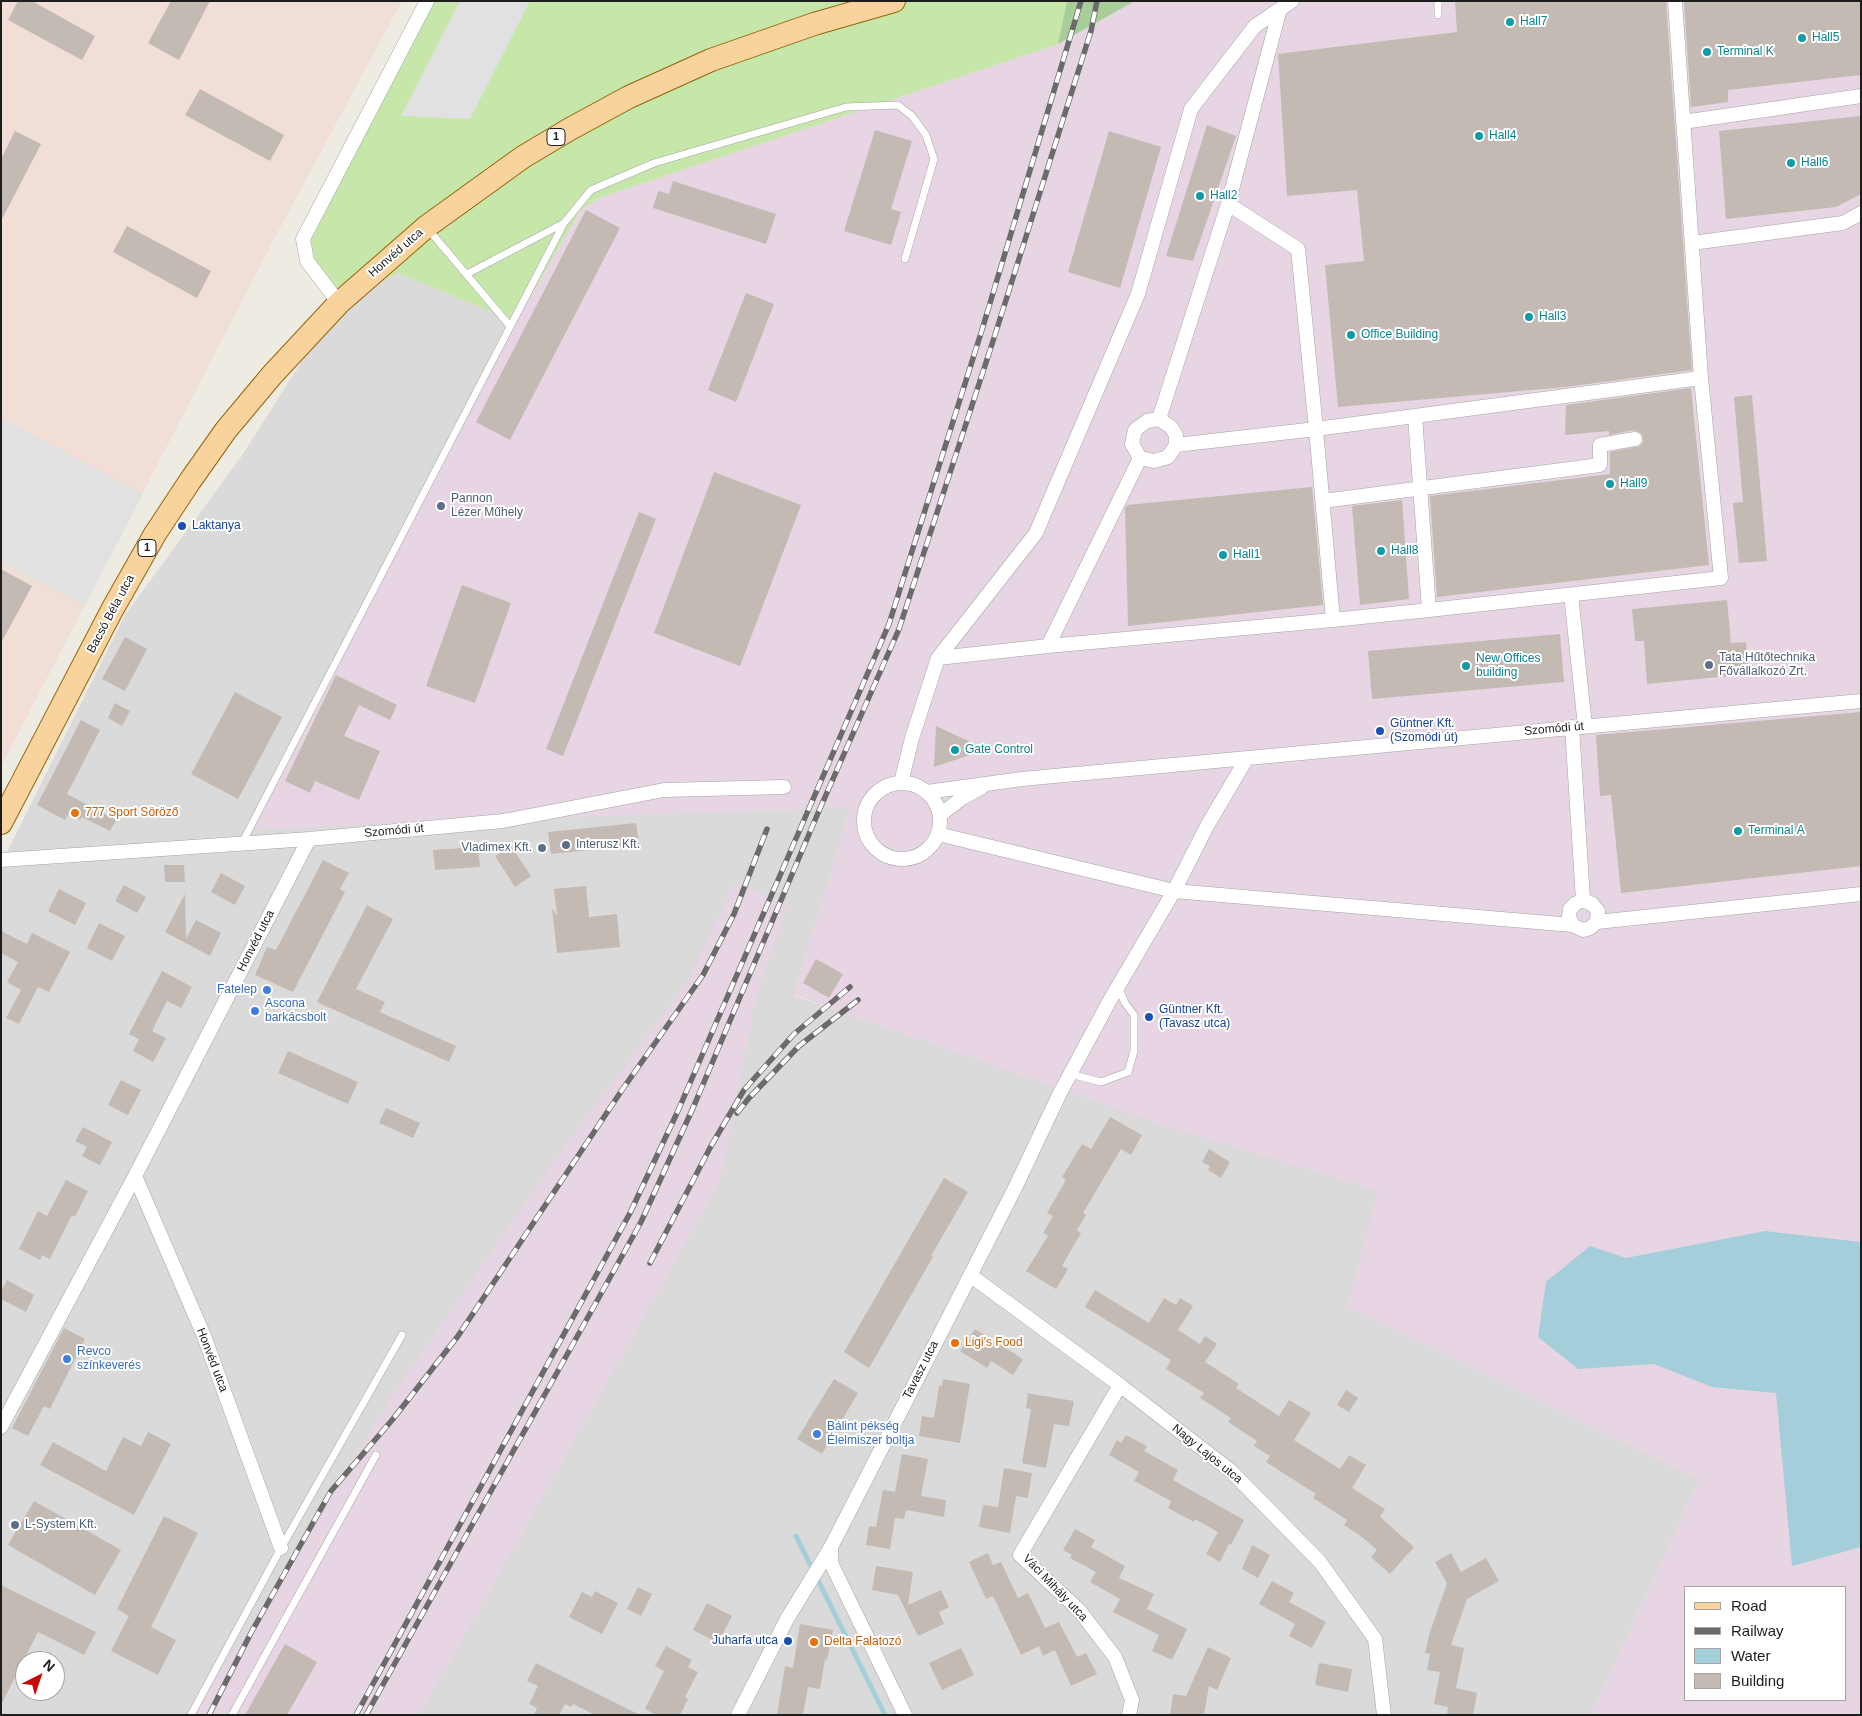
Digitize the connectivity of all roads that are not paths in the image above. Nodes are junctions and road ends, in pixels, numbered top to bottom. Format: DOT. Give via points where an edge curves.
graph roads {
  1 [pos="428,1"];
  2 [pos="894,1"];
  3 [pos="1292,1"];
  4 [pos="1438,1"];
  5 [pos="1675,1"];
  6 [pos="1280,9"];
  7 [pos="1438,15"];
  8 [pos="1861,96"];
  9 [pos="1683,122"];
  10 [pos="1228,204"];
  11 [pos="1861,213"];
  12 [pos="564,223"];
  13 [pos="426,227"];
  14 [pos="1692,243"];
  15 [pos="905,258"];
  16 [pos="467,274"];
  17 [pos="339,303"];
  18 [pos="510,326"];
  19 [pos="1701,378"];
  20 [pos="1415,416"];
  21 [pos="1159,419"];
  22 [pos="1316,429"];
  23 [pos="1635,439"];
  24 [pos="1176,445"];
  25 [pos="1140,458"];
  26 [pos="1420,488"];
  27 [pos="1322,501"];
  28 [pos="1571,595"];
  29 [pos="1429,610"];
  30 [pos="1333,620"];
  31 [pos="1048,646"];
  32 [pos="938,658"];
  33 [pos="1861,701"];
  34 [pos="1579,726"];
  35 [pos="1247,758"];
  36 [pos="901,783"];
  37 [pos="990,783"];
  38 [pos="784,787"];
  39 [pos="926,792"];
  40 [pos="940,815"];
  41 [pos="1,823"];
  42 [pos="938,834"];
  43 [pos="309,839"];
  44 [pos="242,843"];
  45 [pos="1,860"];
  46 [pos="1174,891"];
  47 [pos="1861,894"];
  48 [pos="1583,900"];
  49 [pos="1597,922"];
  50 [pos="1572,925"];
  51 [pos="1118,987"];
  52 [pos="1110,1000"];
  53 [pos="1125,1003"];
  54 [pos="1070,1074"];
  55 [pos="135,1176"];
  56 [pos="968,1280"];
  57 [pos="402,1335"];
  58 [pos="1121,1386"];
  59 [pos="1,1427"];
  60 [pos="376,1455"];
  61 [pos="831,1547"];
  62 [pos="281,1548"];
  63 [pos="191,1715"];
  64 [pos="232,1715"];
  65 [pos="738,1715"];
  66 [pos="904,1715"];
  67 [pos="1128,1715"];
  68 [pos="1384,1715"];
  1 -- 17 [label="street" via="304,239 307,261"];
  2 -- 13 [label="main road, Honvéd utca / 1" via="765,40 664,80 523,157"];
  3 -- 6 [label="street"];
  4 -- 7 [label="lane"];
  5 -- 9 [label="street"];
  6 -- 10 [label="street"];
  6 -- 32 [label="street" via="1255,26 1191,109 1138,294 1036,533"];
  8 -- 9 [label="street"];
  9 -- 14 [label="street"];
  10 -- 21 [label="street"];
  10 -- 22 [label="street" via="1298,249"];
  11 -- 14 [label="street" via="1843,222"];
  12 -- 15 [label="lane" via="591,190 654,163 846,107 898,105 912,116 926,135 934,159"];
  12 -- 16 [label="lane"];
  12 -- 18 [label="lane"];
  13 -- 16 [label="lane"];
  13 -- 17 [label="main road, Honvéd utca / 1"];
  14 -- 19 [label="street"];
  16 -- 18 [label="lane"];
  17 -- 41 [label="main road, Bacsó Béla utca / 1" via="226,430 155,534"];
  18 -- 44 [label="lane"];
  19 -- 20 [label="street"];
  19 -- 28 [label="street" via="1721,578"];
  20 -- 22 [label="street"];
  20 -- 26 [label="street"];
  21 -- 24 [label="street" via="1171,427 1176,435"];
  21 -- 25 [label="street" via="1147,421 1135,430 1132,444"];
  22 -- 24 [label="street"];
  22 -- 27 [label="street"];
  23 -- 26 [label="street" via="1600,445 1600,464"];
  24 -- 25 [label="street" via="1168,457 1154,462"];
  25 -- 31 [label="street"];
  26 -- 27 [label="street"];
  26 -- 29 [label="street"];
  27 -- 30 [label="street"];
  28 -- 29 [label="street"];
  28 -- 34 [label="street"];
  29 -- 30 [label="street"];
  30 -- 31 [label="street"];
  31 -- 32 [label="street"];
  32 -- 36 [label="street"];
  33 -- 34 [label="street, Szomódi út"];
  34 -- 35 [label="street, Szomódi út"];
  34 -- 48 [label="street"];
  35 -- 37 [label="street, Szomódi út"];
  35 -- 46 [label="street, Tavasz utca"];
  36 -- 39 [label="street" via="915,785"];
  36 -- 42 [label="street" via="879,790 865,810 865,828 872,844 896,858 912,857 927,850"];
  37 -- 39 [label="street, Szomódi út"];
  37 -- 40 [label="street"];
  38 -- 43 [label="street, Szomódi út" via="664,790 503,821"];
  39 -- 40 [label="street"];
  40 -- 42 [label="street"];
  42 -- 46 [label="street"];
  43 -- 44 [label="street, Szomódi út"];
  43 -- 55 [label="street, Honvéd utca"];
  44 -- 45 [label="street, Szomódi út"];
  46 -- 50 [label="street"];
  46 -- 51 [label="street, Tavasz utca"];
  47 -- 49 [label="street"];
  48 -- 49 [label="street" via="1598,911"];
  48 -- 50 [label="street" via="1570,909"];
  49 -- 50 [label="street" via="1583,930"];
  51 -- 52 [label="street, Tavasz utca"];
  51 -- 53 [label="lane"];
  52 -- 53 [label="lane"];
  52 -- 54 [label="street, Tavasz utca"];
  53 -- 54 [label="lane" via="1134,1016 1134,1050 1128,1072 1101,1082"];
  54 -- 56 [label="street, Tavasz utca"];
  55 -- 59 [label="street, Honvéd utca"];
  55 -- 62 [label="street, Honvéd utca" via="204,1336"];
  56 -- 58 [label="street, Nagy Lajos utca" via="974,1278"];
  56 -- 61 [label="street, Tavasz utca"];
  57 -- 62 [label="lane"];
  58 -- 67 [label="street, Váci Mihály utca" via="1020,1555 1079,1610 1114,1657 1132,1700"];
  58 -- 68 [label="street, Nagy Lajos utca" via="1231,1471 1320,1562 1375,1640"];
  60 -- 64 [label="lane"];
  61 -- 65 [label="street, Tavasz utca" via="803,1592"];
  61 -- 66 [label="street" via="831,1563"];
  62 -- 63 [label="lane"];
}
